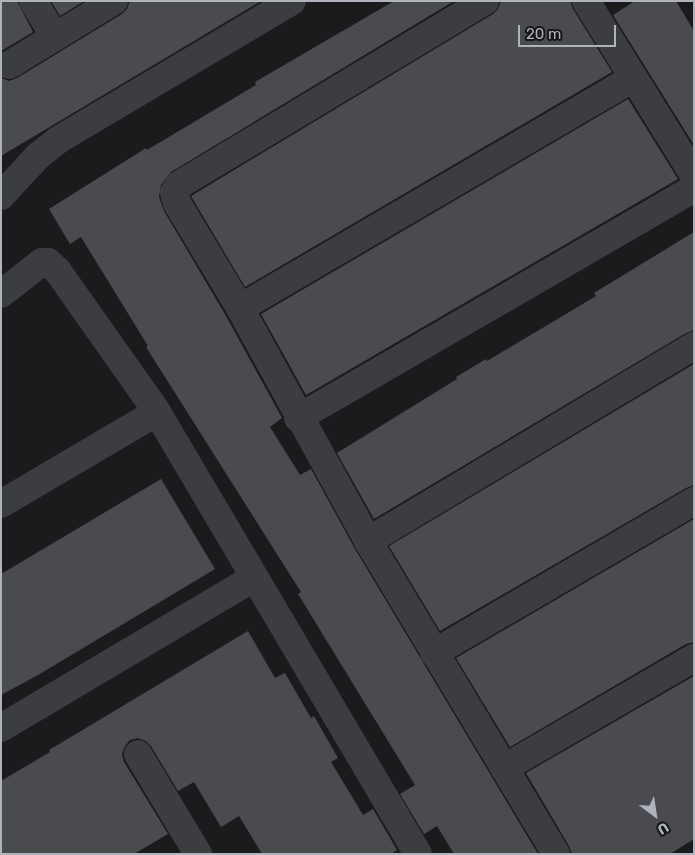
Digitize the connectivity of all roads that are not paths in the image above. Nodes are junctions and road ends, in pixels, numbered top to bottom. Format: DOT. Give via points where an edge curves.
graph roads {
  1 [pos="33,1"];
  2 [pos="114,1"];
  3 [pos="292,1"];
  4 [pos="485,1"];
  5 [pos="586,1"];
  6 [pos="55,37"];
  7 [pos="9,65"];
  8 [pos="633,78"];
  9 [pos="694,175"];
  10 [pos="694,188"];
  11 [pos="1,196"];
  12 [pos="1,294"];
  13 [pos="240,308"];
  14 [pos="694,346"];
  15 [pos="157,412"];
  16 [pos="298,418"];
  17 [pos="694,502"];
  18 [pos="1,504"];
  19 [pos="368,541"];
  20 [pos="254,578"];
  21 [pos="434,653"];
  22 [pos="694,658"];
  23 [pos="1,728"];
  24 [pos="138,754"];
  25 [pos="504,768"];
  26 [pos="195,853"];
  27 [pos="418,854"];
  28 [pos="556,854"];
  1 -- 6 [label="street"];
  2 -- 6 [label="street"];
  3 -- 11 [label="street" via="58,140 36,157"];
  4 -- 13 [label="street" via="179,185 174,193 177,203"];
  5 -- 8 [label="street"];
  6 -- 7 [label="street"];
  8 -- 9 [label="street"];
  8 -- 13 [label="street"];
  10 -- 16 [label="street"];
  12 -- 15 [label="street" via="42,262 53,266"];
  13 -- 16 [label="street"];
  14 -- 19 [label="street"];
  15 -- 18 [label="street"];
  15 -- 20 [label="street"];
  16 -- 19 [label="street"];
  17 -- 21 [label="street"];
  19 -- 21 [label="street"];
  20 -- 23 [label="street"];
  20 -- 27 [label="street"];
  21 -- 25 [label="street"];
  22 -- 25 [label="street"];
  24 -- 26 [label="street"];
  25 -- 28 [label="street"];
}
